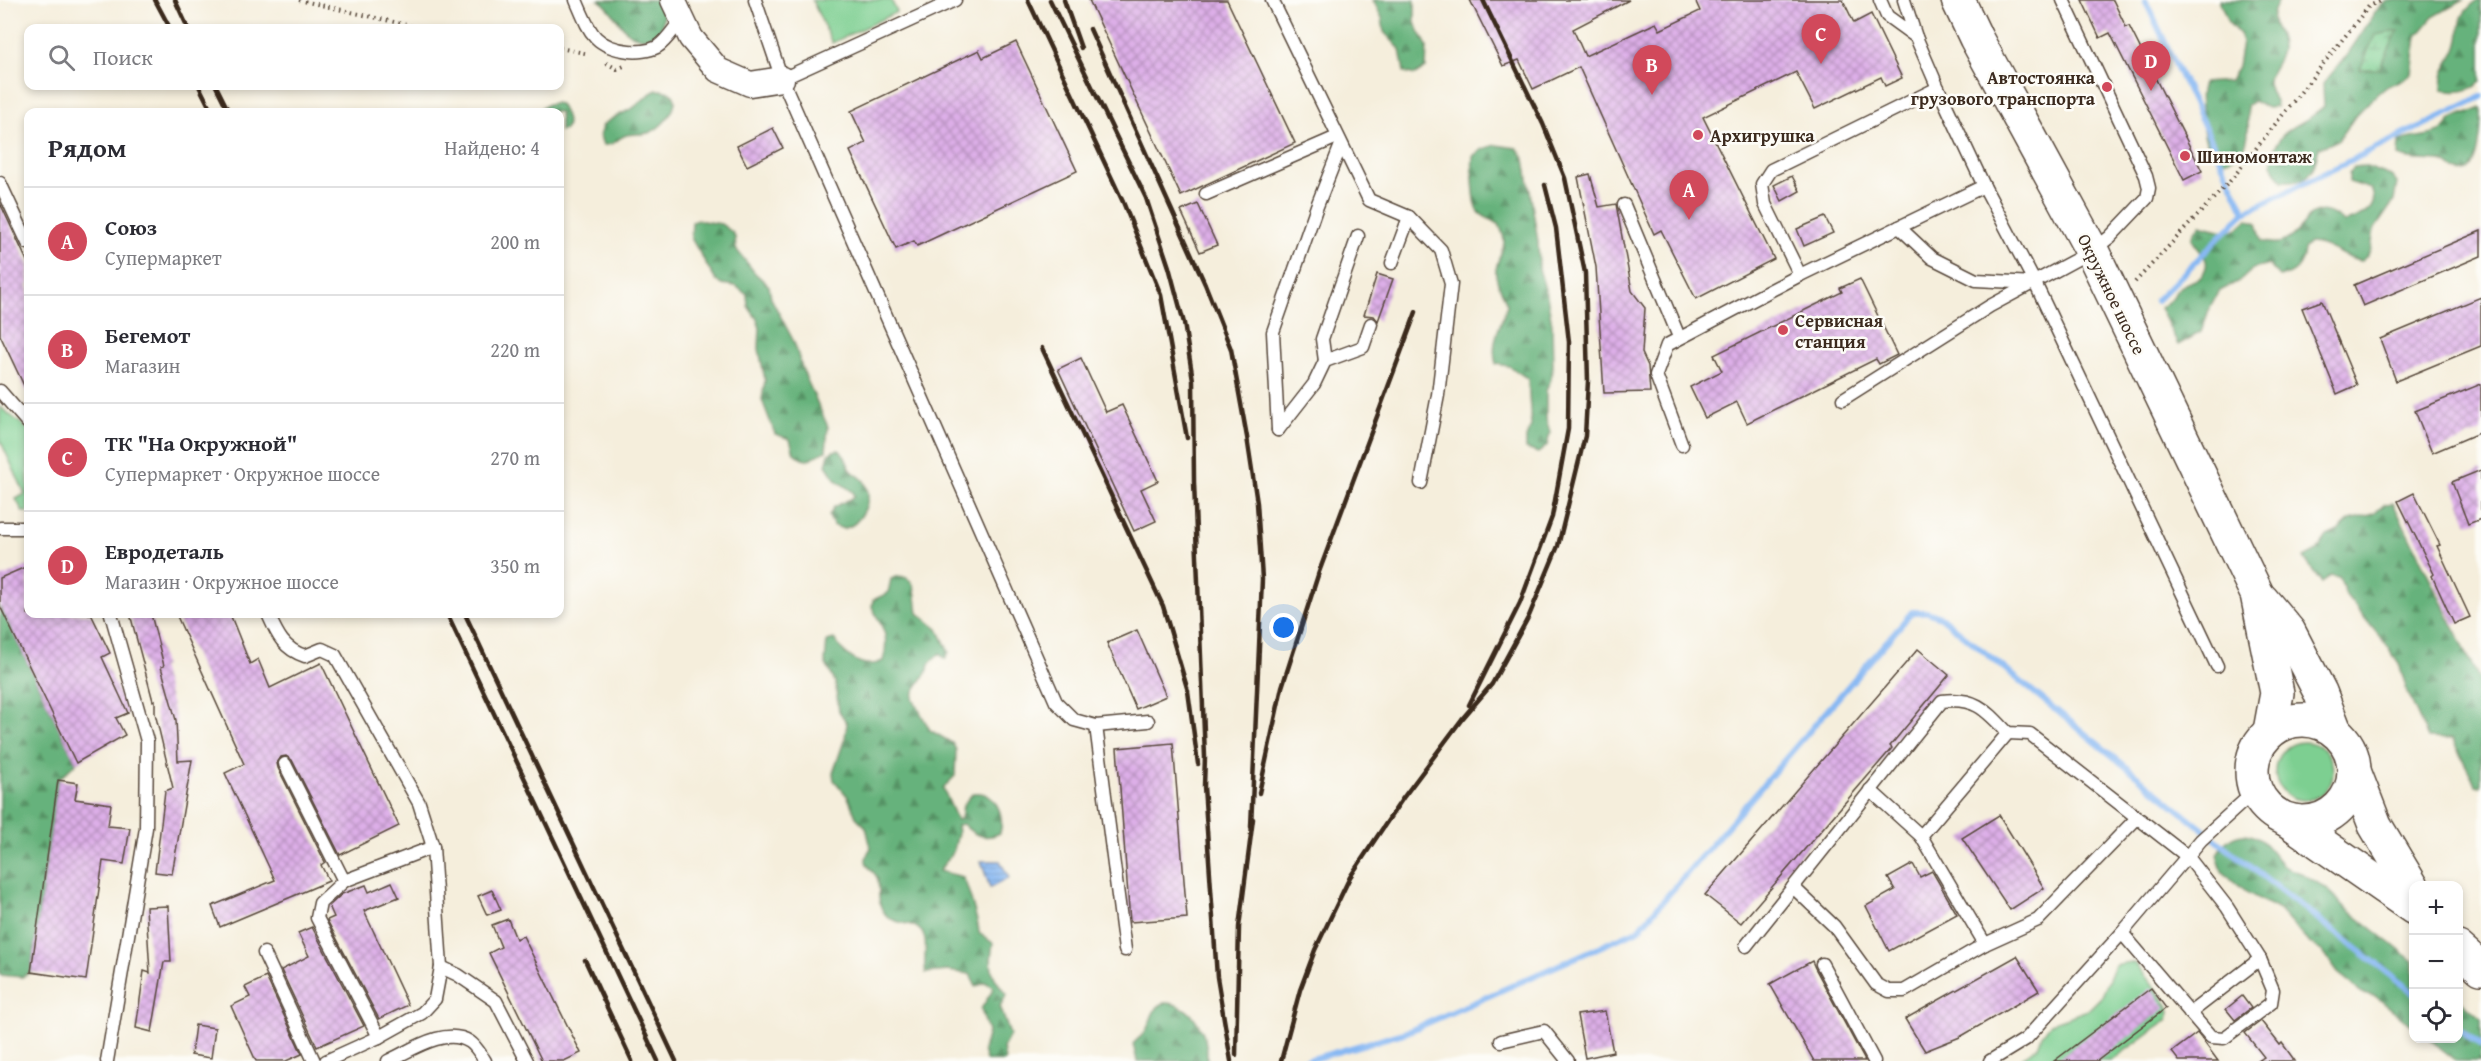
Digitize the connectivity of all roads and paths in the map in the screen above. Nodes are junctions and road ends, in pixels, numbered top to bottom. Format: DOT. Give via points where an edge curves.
graph roads {
  1 [pos="298,0"];
  2 [pos="576,0"];
  3 [pos="755,0"];
  4 [pos="955,0"];
  5 [pos="1272,0"];
  6 [pos="1880,0"];
  7 [pos="1904,0"];
  8 [pos="1958,0"];
  9 [pos="2063,0"];
  10 [pos="2383,0"];
  11 [pos="678,10"];
  12 [pos="403,24"];
  13 [pos="1916,38"];
  14 [pos="782,79"];
  15 [pos="1938,88"];
  16 [pos="1339,141"];
  17 [pos="0,183"];
  18 [pos="1984,186"];
  19 [pos="1206,194"];
  20 [pos="1624,205"];
  21 [pos="1409,217"];
  22 [pos="1899,227"];
  23 [pos="24,234"];
  24 [pos="1358,236"];
  25 [pos="2092,250"];
  26 [pos="1392,263"];
  27 [pos="1800,275"];
  28 [pos="2035,283"];
  29 [pos="2119,309"];
  30 [pos="1371,324"];
  31 [pos="1679,337"];
  32 [pos="1325,361"];
  33 [pos="0,391"];
  34 [pos="1844,399"];
  35 [pos="24,418"];
  36 [pos="1682,445"];
  37 [pos="1421,483"];
  38 [pos="0,528"];
  39 [pos="24,528"];
  40 [pos="2257,594"];
  41 [pos="112,618"];
  42 [pos="270,618"];
  43 [pos="2217,666"];
  44 [pos="1148,721"];
  45 [pos="1096,726"];
  46 [pos="2270,731"];
  47 [pos="2335,732"];
  48 [pos="2008,733"];
  49 [pos="285,764"];
  50 [pos="2354,771"];
  51 [pos="1870,790"];
  52 [pos="2256,790"];
  53 [pos="2137,818"];
  54 [pos="2287,820"];
  55 [pos="1921,836"];
  56 [pos="433,847"];
  57 [pos="2188,857"];
  58 [pos="344,881"];
  59 [pos="2409,882"];
  60 [pos="1793,887"];
  61 [pos="2409,905"];
  62 [pos="2122,933"];
  63 [pos="1985,944"];
  64 [pos="1746,945"];
  65 [pos="1125,950"];
  66 [pos="264,953"];
  67 [pos="2260,959"];
  68 [pos="1822,964"];
  69 [pos="441,967"];
  70 [pos="2190,1013"];
  71 [pos="379,1037"];
  72 [pos="1501,1041"];
  73 [pos="107,1061"];
  74 [pos="314,1061"];
  75 [pos="326,1061"];
  76 [pos="388,1061"];
  77 [pos="485,1061"];
  78 [pos="527,1061"];
  79 [pos="1568,1061"];
  80 [pos="1874,1061"];
  81 [pos="1990,1061"];
  1 -- 12 [label="path"];
  2 -- 11 [label="lane" via="588,29 600,43 616,49 637,51 658,46"];
  3 -- 14 [label="lane"];
  4 -- 14 [label="lane"];
  5 -- 16 [label="lane"];
  6 -- 13 [label="lane" via="1887,16"];
  7 -- 13 [label="lane"];
  8 -- 25 [label="main road, Окружное шоссе"];
  9 -- 25 [label="lane" via="2149,188 2147,198"];
  10 -- 29 [label="path" via="2369,6 2230,180 2138,277"];
  11 -- 14 [label="street" via="691,38 718,70 750,84"];
  13 -- 15 [label="lane"];
  14 -- 45 [label="lane" via="1056,702 1074,720"];
  15 -- 18 [label="lane"];
  15 -- 27 [label="lane" via="1771,170 1762,184 1765,204"];
  16 -- 19 [label="lane"];
  16 -- 21 [label="lane" via="1368,200"];
  16 -- 32 [label="lane" via="1273,332 1278,430 1314,384"];
  17 -- 23 [label="lane"];
  18 -- 22 [label="lane"];
  18 -- 28 [label="lane"];
  20 -- 31 [label="lane"];
  21 -- 26 [label="lane"];
  21 -- 37 [label="lane" via="1441,250 1451,284 1438,395"];
  22 -- 27 [label="lane"];
  22 -- 28 [label="lane" via="1932,258 1976,280"];
  24 -- 32 [label="lane" via="1322,339"];
  25 -- 28 [label="lane"];
  25 -- 29 [label="main road, Окружное шоссе"];
  27 -- 31 [label="lane"];
  28 -- 34 [label="lane" via="1990,306"];
  28 -- 43 [label="lane"];
  29 -- 40 [label="main road, Окружное шоссе"];
  30 -- 32 [label="lane" via="1363,347"];
  31 -- 36 [label="lane" via="1667,345 1656,375"];
  33 -- 35 [label="lane"];
  38 -- 39 [label="lane"];
  40 -- 46 [label="main road, Окружное шоссе" via="2277,693"];
  40 -- 47 [label="main road, Окружное шоссе" via="2289,632 2320,692"];
  41 -- 73 [label="lane" via="147,741 147,784 146,828"];
  42 -- 56 [label="lane" via="281,642 293,652 305,656 322,649 335,655 419,803"];
  44 -- 45 [label="lane"];
  45 -- 65 [label="lane"];
  46 -- 47 [label="main road" via="2303,719"];
  46 -- 52 [label="main road" via="2254,758"];
  47 -- 50 [label="main road" via="2349,750"];
  48 -- 51 [label="lane" via="1981,706 1958,699 1942,701"];
  48 -- 53 [label="lane" via="2030,734"];
  48 -- 55 [label="lane"];
  49 -- 58 [label="lane"];
  50 -- 54 [label="main road" via="2351,792 2330,817 2308,823"];
  50 -- 59 [label="main road" via="2375,825"];
  51 -- 55 [label="lane"];
  51 -- 60 [label="lane"];
  52 -- 54 [label="main road" via="2268,808"];
  52 -- 57 [label="lane" via="2217,824"];
  53 -- 57 [label="lane"];
  53 -- 63 [label="lane" via="2038,920"];
  54 -- 61 [label="main road"];
  55 -- 63 [label="lane"];
  56 -- 58 [label="lane"];
  56 -- 69 [label="lane"];
  57 -- 62 [label="lane"];
  57 -- 67 [label="lane" via="2227,907"];
  58 -- 71 [label="lane" via="320,903 317,918"];
  60 -- 63 [label="lane" via="1834,926 1876,984 1889,991 1904,991"];
  60 -- 64 [label="lane"];
  62 -- 70 [label="lane"];
  62 -- 81 [label="lane" via="2026,1038"];
  66 -- 74 [label="lane"];
  67 -- 70 [label="lane"];
  67 -- 70 [label="lane" via="2273,990 2271,1003 2224,1038 2211,1037"];
  68 -- 80 [label="lane"];
  69 -- 71 [label="lane" via="435,999 422,1013"];
  69 -- 78 [label="lane" via="496,1001"];
  71 -- 75 [label="lane"];
  72 -- 79 [label="lane" via="1544,1031"];
  76 -- 77 [label="lane" via="437,1038 471,1042"];
}
